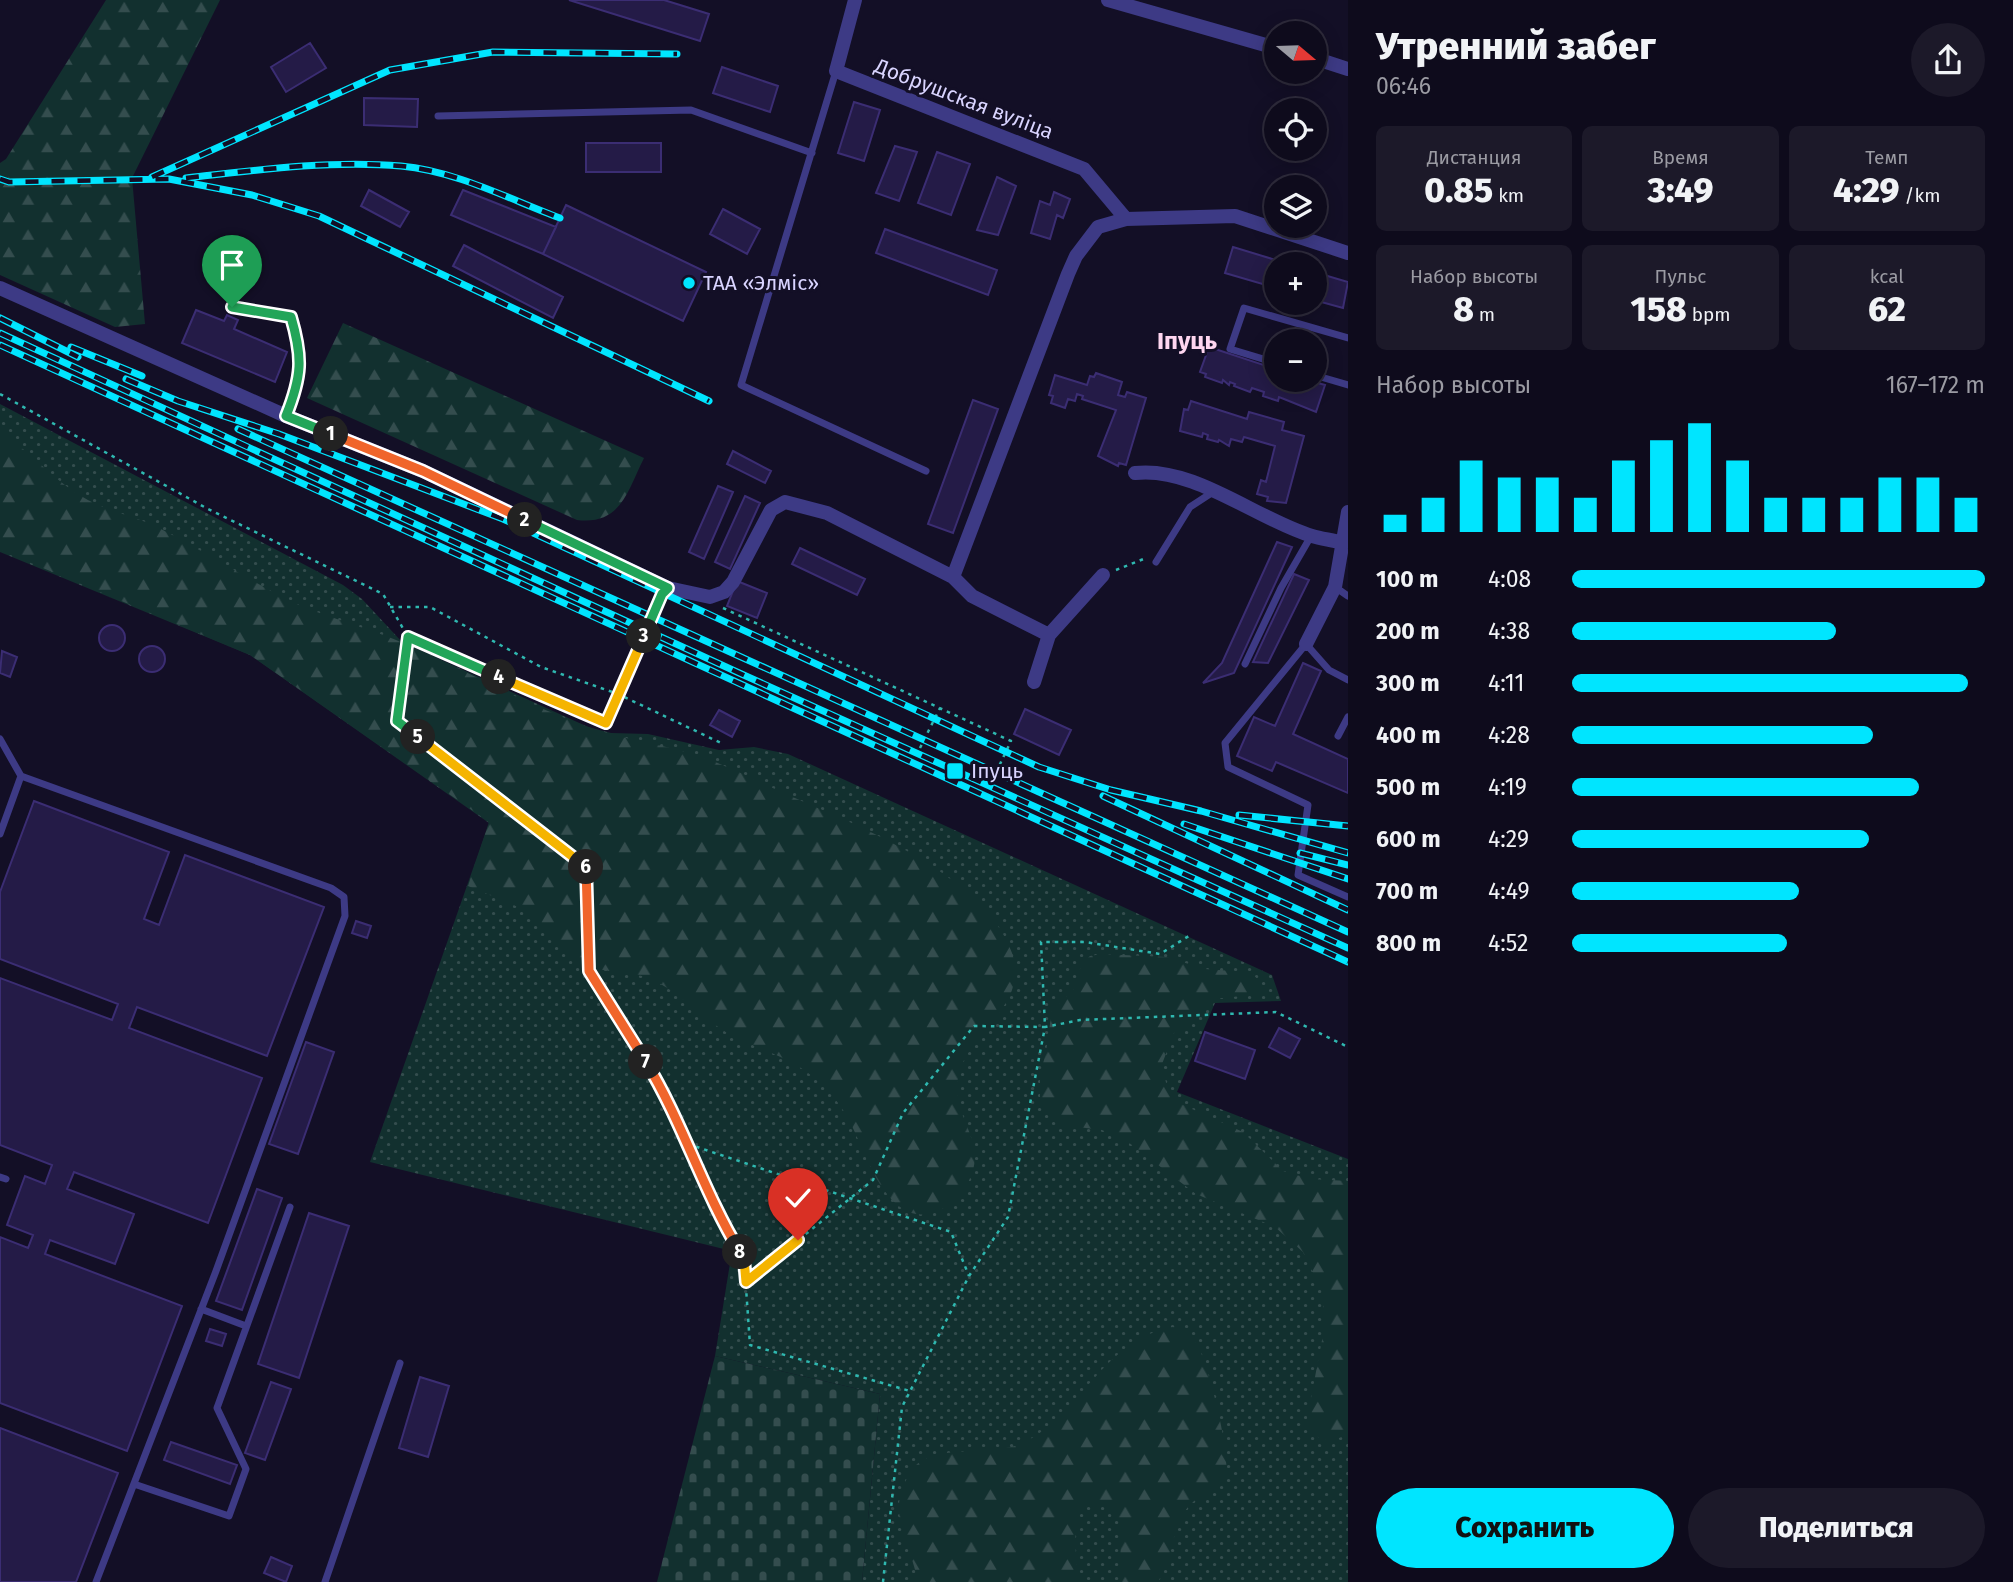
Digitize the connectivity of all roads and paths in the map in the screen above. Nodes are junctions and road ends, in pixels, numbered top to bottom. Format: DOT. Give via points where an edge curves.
graph roads {
  1 [pos="855,0"];
  2 [pos="1108,0"];
  3 [pos="1264,45"];
  4 [pos="1327,62"];
  5 [pos="1348,69"];
  6 [pos="836,71"];
  7 [pos="438,116"];
  8 [pos="812,153"];
  9 [pos="1126,219"];
  10 [pos="1348,253"];
  11 [pos="0,288"];
  12 [pos="232,307"];
  13 [pos="1317,329"];
  14 [pos="1327,332"];
  15 [pos="1348,338"];
  16 [pos="1264,359"];
  17 [pos="1327,379"];
  18 [pos="1348,385"];
  19 [pos="0,394"];
  20 [pos="286,416"];
  21 [pos="926,471"];
  22 [pos="1135,473"];
  23 [pos="1213,492"];
  24 [pos="1348,512"];
  25 [pos="1311,536"];
  26 [pos="1343,542"];
  27 [pos="1162,552"];
  28 [pos="1156,562"];
  29 [pos="1103,575"];
  30 [pos="953,577"];
  31 [pos="1335,587"];
  32 [pos="668,588"];
  33 [pos="1348,596"];
  34 [pos="710,597"];
  35 [pos="390,607"];
  36 [pos="1049,635"];
  37 [pos="408,637"];
  38 [pos="1306,644"];
  39 [pos="1245,664"];
  40 [pos="1348,680"];
  41 [pos="1034,682"];
  42 [pos="618,694"];
  43 [pos="940,708"];
  44 [pos="1348,717"];
  45 [pos="1338,736"];
  46 [pos="0,739"];
  47 [pos="721,743"];
  48 [pos="920,748"];
  49 [pos="21,776"];
  50 [pos="992,781"];
  51 [pos="0,834"];
  52 [pos="1348,897"];
  53 [pos="1192,934"];
  54 [pos="1045,1027"];
  55 [pos="1348,1047"];
  56 [pos="688,1144"];
  57 [pos="850,1198"];
  58 [pos="290,1208"];
  59 [pos="969,1276"];
  60 [pos="746,1282"];
  61 [pos="201,1309"];
  62 [pos="247,1325"];
  63 [pos="400,1363"];
  64 [pos="911,1391"];
  65 [pos="134,1484"];
  66 [pos="96,1582"];
  67 [pos="325,1582"];
  68 [pos="883,1582"];
  1 -- 6 [label="street"];
  2 -- 3 [label="street"];
  4 -- 5 [label="street"];
  6 -- 8 [label="lane"];
  6 -- 9 [label="street, Добрушская вуліца" via="1084,169"];
  7 -- 8 [label="lane" via="691,110"];
  8 -- 21 [label="lane" via="741,385"];
  9 -- 10 [label="street" via="1235,216"];
  9 -- 30 [label="street" via="1098,227 1076,256"];
  11 -- 20 [label="street"];
  12 -- 20 [label="lane" via="291,317 301,352 296,392"];
  13 -- 16 [label="lane" via="1244,308 1230,349"];
  14 -- 15 [label="lane"];
  17 -- 18 [label="lane"];
  19 -- 35 [label="path" via="208,509 383,594"];
  20 -- 32 [label="street" via="423,471"];
  22 -- 23 [label="street" via="1156,471"];
  23 -- 25 [label="street"];
  23 -- 27 [label="lane" via="1190,507"];
  24 -- 26 [label="street"];
  25 -- 26 [label="street"];
  25 -- 39 [label="lane"];
  26 -- 31 [label="street"];
  27 -- 28 [label="lane"];
  27 -- 29 [label="path"];
  29 -- 36 [label="street"];
  30 -- 34 [label="street" via="827,513 785,502 771,510 733,582"];
  30 -- 36 [label="street" via="971,596"];
  31 -- 33 [label="lane"];
  31 -- 38 [label="street"];
  32 -- 34 [label="street"];
  32 -- 42 [label="path"];
  34 -- 43 [label="path" via="724,609"];
  35 -- 37 [label="path"];
  35 -- 42 [label="path" via="430,607 541,667"];
  36 -- 41 [label="street"];
  37 -- 42 [label="path" via="606,723"];
  37 -- 56 [label="path" via="397,721 586,865 589,971 669,1101"];
  38 -- 40 [label="lane" via="1329,670"];
  38 -- 52 [label="lane" via="1225,743 1228,767 1308,804 1298,875"];
  42 -- 47 [label="path"];
  43 -- 48 [label="path"];
  43 -- 50 [label="path" via="1011,741"];
  44 -- 45 [label="lane"];
  46 -- 49 [label="lane"];
  49 -- 51 [label="lane"];
  49 -- 61 [label="lane" via="331,888 344,897 345,916"];
  53 -- 54 [label="path" via="1160,954 1085,942 1041,942"];
  54 -- 55 [label="path" via="1080,1020 1276,1012"];
  54 -- 57 [label="path" via="974,1026 903,1113 873,1180"];
  54 -- 59 [label="path" via="1008,1217"];
  56 -- 57 [label="path"];
  56 -- 60 [label="path" via="719,1217 744,1259"];
  57 -- 59 [label="path" via="951,1232"];
  57 -- 60 [label="path"];
  58 -- 62 [label="lane"];
  59 -- 64 [label="path"];
  60 -- 64 [label="path" via="750,1345"];
  61 -- 62 [label="lane"];
  61 -- 65 [label="lane"];
  62 -- 65 [label="lane" via="216,1408 246,1469 229,1516"];
  63 -- 67 [label="lane"];
  64 -- 68 [label="path" via="902,1407"];
  65 -- 66 [label="lane"];
}
